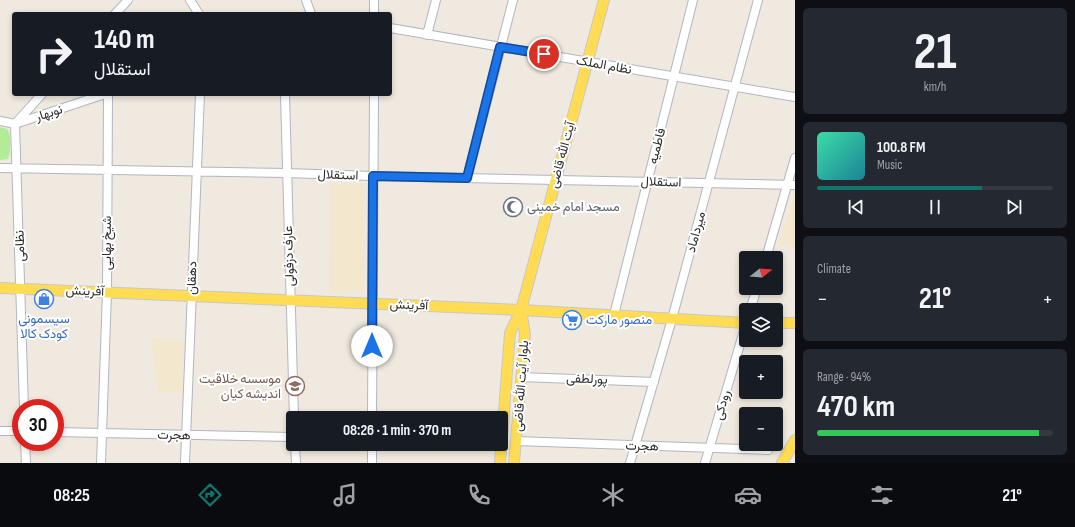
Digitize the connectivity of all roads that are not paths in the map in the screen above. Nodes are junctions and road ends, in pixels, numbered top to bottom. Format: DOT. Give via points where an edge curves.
graph roads {
  1 [pos="128,0"];
  2 [pos="190,0"];
  3 [pos="306,0"];
  4 [pos="374,0"];
  5 [pos="436,0"];
  6 [pos="513,0"];
  7 [pos="604,0"];
  8 [pos="693,0"];
  9 [pos="758,0"];
  10 [pos="117,12"];
  11 [pos="198,12"];
  12 [pos="310,12"];
  13 [pos="374,12"];
  14 [pos="392,28"];
  15 [pos="427,35"];
  16 [pos="500,47"];
  17 [pos="587,62"];
  18 [pos="675,76"];
  19 [pos="735,86"];
  20 [pos="40,96"];
  21 [pos="99,96"];
  22 [pos="108,96"];
  23 [pos="200,96"];
  24 [pos="285,96"];
  25 [pos="374,96"];
  26 [pos="795,97"];
  27 [pos="0,121"];
  28 [pos="16,124"];
  29 [pos="795,158"];
  30 [pos="0,168"];
  31 [pos="17,168"];
  32 [pos="107,169"];
  33 [pos="196,171"];
  34 [pos="287,173"];
  35 [pos="373,176"];
  36 [pos="467,178"];
  37 [pos="556,180"];
  38 [pos="648,182"];
  39 [pos="709,183"];
  40 [pos="791,185"];
  41 [pos="768,251"];
  42 [pos="0,288"];
  43 [pos="22,288"];
  44 [pos="107,292"];
  45 [pos="192,296"];
  46 [pos="291,300"];
  47 [pos="373,304"];
  48 [pos="521,310"];
  49 [pos="614,315"];
  50 [pos="672,319"];
  51 [pos="739,323"];
  52 [pos="783,323"];
  53 [pos="795,323"];
  54 [pos="739,347"];
  55 [pos="521,377"];
  56 [pos="654,382"];
  57 [pos="24,399"];
  58 [pos="294,411"];
  59 [pos="372,411"];
  60 [pos="504,411"];
  61 [pos="0,430"];
  62 [pos="12,431"];
  63 [pos="64,432"];
  64 [pos="102,433"];
  65 [pos="186,435"];
  66 [pos="286,437"];
  67 [pos="795,440"];
  68 [pos="516,441"];
  69 [pos="636,445"];
  70 [pos="709,448"];
  71 [pos="739,449"];
  72 [pos="25,451"];
  73 [pos="295,451"];
  74 [pos="372,451"];
  75 [pos="501,451"];
  76 [pos="26,463"];
  77 [pos="101,463"];
  78 [pos="185,463"];
  79 [pos="296,463"];
  80 [pos="372,463"];
  81 [pos="500,463"];
  82 [pos="514,463"];
  83 [pos="630,463"];
  84 [pos="705,463"];
  85 [pos="782,463"];
  1 -- 10 [label="street"];
  2 -- 11 [label="street"];
  3 -- 12 [label="street"];
  4 -- 13 [label="street"];
  5 -- 15 [label="street"];
  6 -- 16 [label="street"];
  7 -- 17 [label="main road, آیت الله قاضی"];
  8 -- 18 [label="street, فاطمیه"];
  9 -- 19 [label="street, میرداماد"];
  14 -- 15 [label="street, نظام الملک"];
  15 -- 16 [label="street, نظام الملک"];
  16 -- 17 [label="street, نظام الملک"];
  16 -- 36 [label="street"];
  17 -- 18 [label="street, نظام الملک"];
  17 -- 37 [label="main road, آیت الله قاضی"];
  18 -- 19 [label="street, نظام الملک"];
  18 -- 38 [label="street, فاطمیه"];
  19 -- 26 [label="street, نظام الملک"];
  19 -- 39 [label="street, میرداماد"];
  20 -- 28 [label="street"];
  21 -- 28 [label="street, نوبهار"];
  22 -- 32 [label="street, شیخ بهایی"];
  23 -- 33 [label="street, دهقان"];
  24 -- 34 [label="street, عارف دزفولی"];
  25 -- 35 [label="street"];
  27 -- 28 [label="street"];
  28 -- 31 [label="street, نظامی"];
  29 -- 40 [label="street"];
  30 -- 31 [label="street, استقلال"];
  31 -- 32 [label="street, استقلال"];
  31 -- 43 [label="street, نظامی"];
  32 -- 33 [label="street, استقلال"];
  32 -- 44 [label="street, شیخ بهایی"];
  33 -- 34 [label="street, استقلال"];
  33 -- 45 [label="street, دهقان"];
  34 -- 35 [label="street, استقلال"];
  34 -- 46 [label="street, عارف دزفولی"];
  35 -- 36 [label="street, استقلال"];
  35 -- 47 [label="street"];
  36 -- 37 [label="street, استقلال"];
  37 -- 38 [label="street, استقلال"];
  37 -- 48 [label="main road, آیت الله قاضی"];
  38 -- 39 [label="street, استقلال"];
  38 -- 49 [label="street, فاطمیه"];
  39 -- 40 [label="street, استقلال"];
  39 -- 50 [label="street, میرداماد"];
  40 -- 41 [label="street"];
  42 -- 43 [label="main road, آفرینش"];
  43 -- 44 [label="main road, آفرینش"];
  43 -- 57 [label="street, نظامی"];
  44 -- 45 [label="main road, آفرینش"];
  44 -- 64 [label="street, شیخ بهایی"];
  45 -- 46 [label="main road, آفرینش"];
  45 -- 65 [label="street, دهقان"];
  46 -- 47 [label="main road, آفرینش"];
  46 -- 58 [label="street, عارف دزفولی"];
  47 -- 48 [label="main road, آفرینش"];
  47 -- 59 [label="street"];
  48 -- 49 [label="main road, آفرینش"];
  48 -- 55 [label="main road, بلوار آیت الله قاضی" via="525,334"];
  48 -- 60 [label="main road, بلوار آیت الله قاضی" via="510,333"];
  49 -- 50 [label="main road, آفرینش"];
  50 -- 51 [label="main road, آفرینش"];
  50 -- 56 [label="street, میرداماد"];
  52 -- 53 [label="main road"];
  54 -- 70 [label="street, رودکی"];
  55 -- 56 [label="street, پورلطفی"];
  55 -- 68 [label="main road, بلوار آیت الله قاضی"];
  56 -- 69 [label="street, میرداماد"];
  61 -- 62 [label="street"];
  63 -- 64 [label="street, هجرت"];
  64 -- 65 [label="street, هجرت"];
  64 -- 77 [label="street, شیخ بهایی"];
  65 -- 66 [label="street, هجرت"];
  65 -- 78 [label="street, دهقان"];
  67 -- 85 [label="main road"];
  68 -- 69 [label="street, هجرت"];
  68 -- 82 [label="main road, بلوار آیت الله قاضی"];
  69 -- 70 [label="street, هجرت"];
  69 -- 83 [label="street, میرداماد"];
  70 -- 71 [label="street, هجرت"];
  70 -- 84 [label="street, رودکی"];
  72 -- 76 [label="street"];
  73 -- 79 [label="street"];
  74 -- 80 [label="street"];
  75 -- 81 [label="main road, بلوار آیت الله قاضی"];
}
